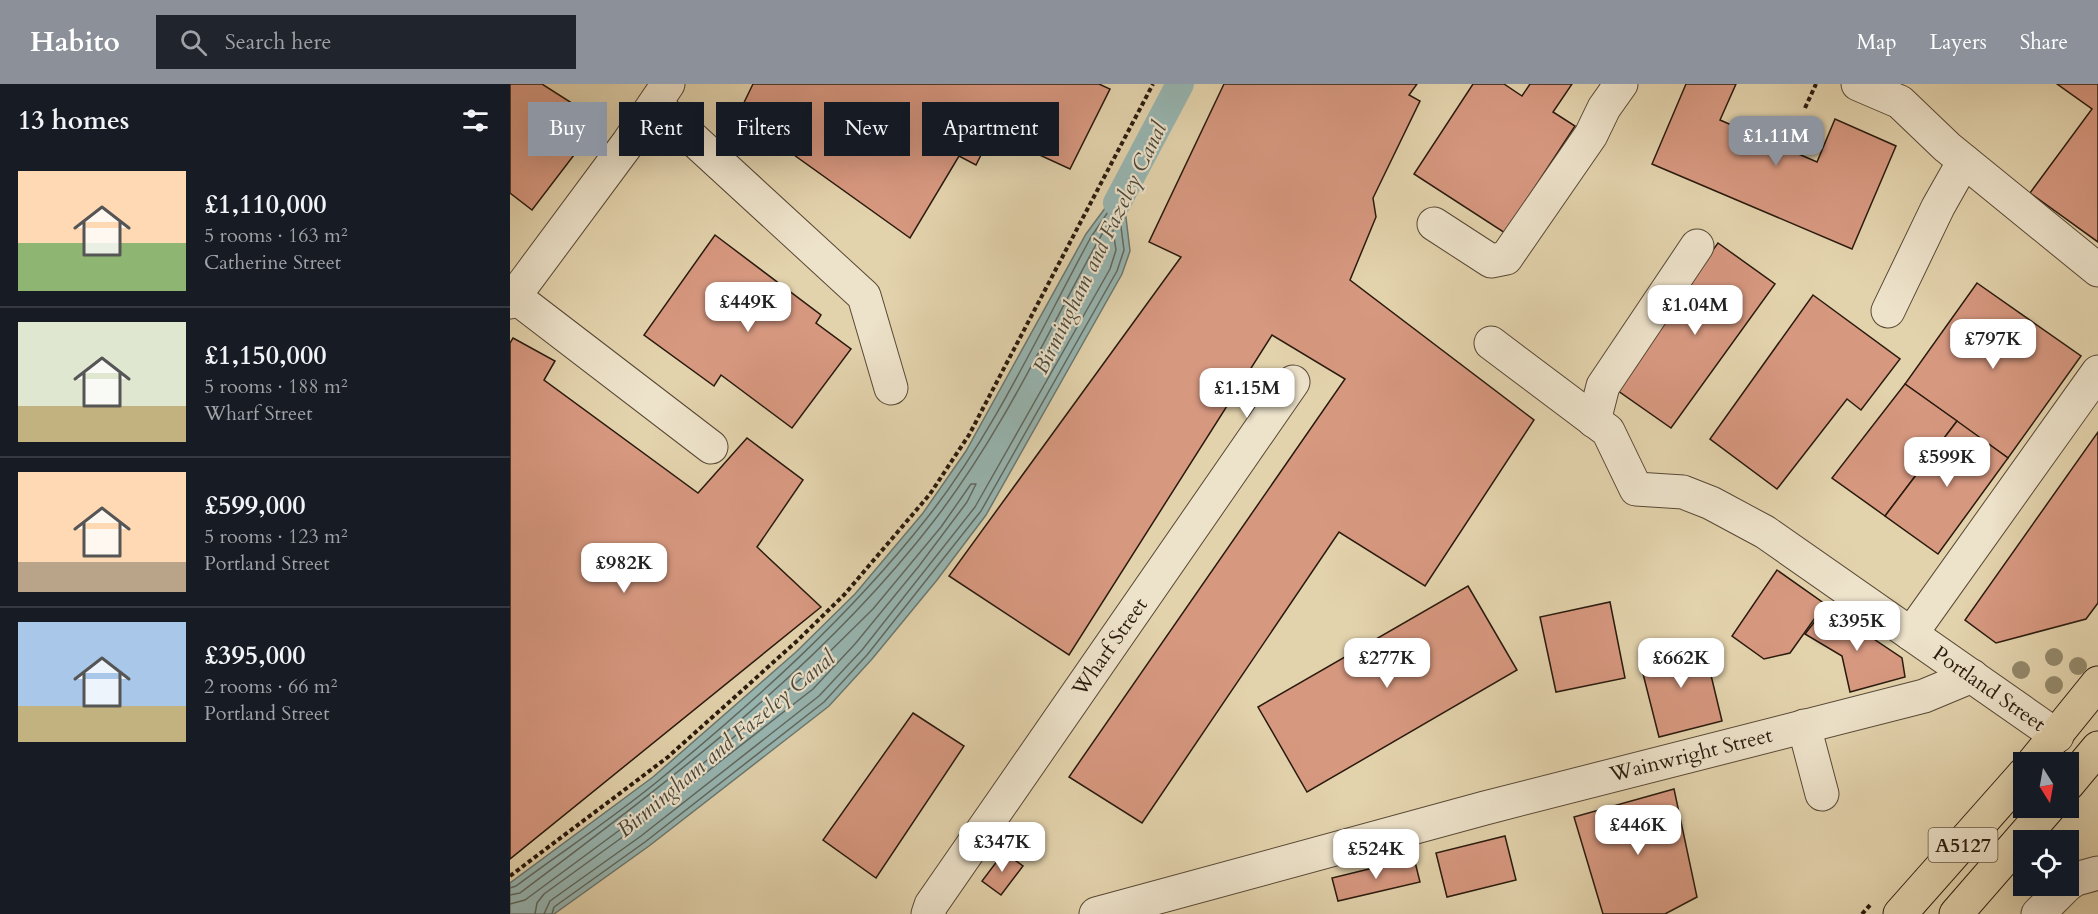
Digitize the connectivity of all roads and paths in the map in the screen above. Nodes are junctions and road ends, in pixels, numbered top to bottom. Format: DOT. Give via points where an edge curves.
graph roads {
  1 [pos="1153,84"];
  2 [pos="1621,84"];
  3 [pos="1815,84"];
  4 [pos="1858,84"];
  5 [pos="662,94"];
  6 [pos="1805,108"];
  7 [pos="1956,154"];
  8 [pos="1434,224"];
  9 [pos="1697,246"];
  10 [pos="2098,270"];
  11 [pos="511,298"];
  12 [pos="1888,311"];
  13 [pos="1491,344"];
  14 [pos="2098,372"];
  15 [pos="1293,382"];
  16 [pos="891,388"];
  17 [pos="1594,420"];
  18 [pos="711,447"];
  19 [pos="1911,634"];
  20 [pos="1972,676"];
  21 [pos="2098,683"];
  22 [pos="1804,726"];
  23 [pos="2057,736"];
  24 [pos="2097,751"];
  25 [pos="2043,752"];
  26 [pos="2079,771"];
  27 [pos="2013,786"];
  28 [pos="1822,794"];
  29 [pos="2039,818"];
  30 [pos="2098,873"];
  31 [pos="510,876"];
  32 [pos="2079,878"];
  33 [pos="2056,896"];
  34 [pos="928,914"];
  35 [pos="1096,914"];
  36 [pos="1900,914"];
  37 [pos="1956,914"];
  38 [pos="2038,914"];
  1 -- 31 [label="path" via="969,435 930,494 844,595 797,641 668,757"];
  2 -- 8 [label="street" via="1591,135 1506,258 1491,261"];
  3 -- 6 [label="path"];
  4 -- 7 [label="street" via="1900,102"];
  5 -- 11 [label="street"];
  5 -- 16 [label="street" via="864,296"];
  7 -- 10 [label="street"];
  7 -- 12 [label="street" via="1938,207"];
  9 -- 17 [label="street" via="1602,386"];
  11 -- 18 [label="street"];
  13 -- 17 [label="street, Portland Street"];
  14 -- 19 [label="street"];
  15 -- 34 [label="street, Wharf Street"];
  17 -- 19 [label="street, Portland Street" via="1608,431 1636,489 1683,492 1711,503 1764,532"];
  19 -- 20 [label="street, Portland Street"];
  20 -- 22 [label="street, Wainwright Street" via="1924,696"];
  20 -- 23 [label="street, Portland Street"];
  21 -- 23 [label="main road"];
  22 -- 28 [label="street"];
  22 -- 35 [label="street, Wainwright Street"];
  23 -- 25 [label="main road"];
  24 -- 26 [label="main road"];
  27 -- 36 [label="main road, A5127"];
  29 -- 37 [label="main road, A5127"];
  30 -- 32 [label="street"];
  33 -- 38 [label="street"];
}
